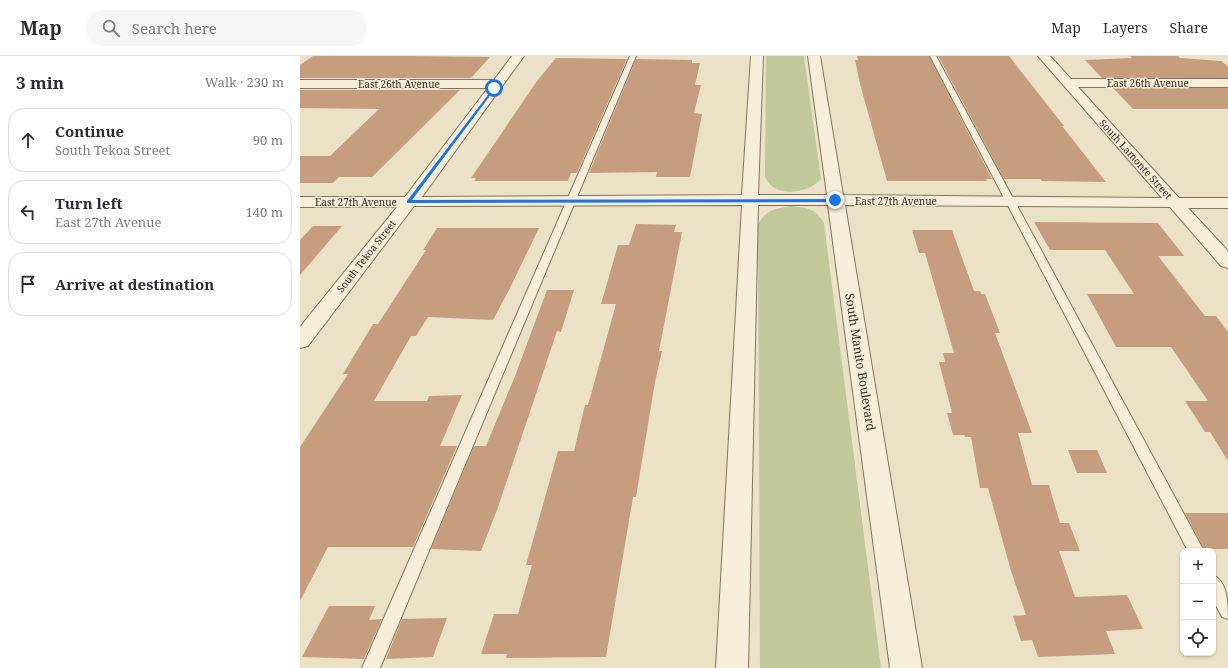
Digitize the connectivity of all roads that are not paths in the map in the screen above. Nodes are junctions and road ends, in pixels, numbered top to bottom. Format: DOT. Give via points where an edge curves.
graph roads {
  1 [pos="518,56"];
  2 [pos="633,56"];
  3 [pos="757,56"];
  4 [pos="814,56"];
  5 [pos="933,56"];
  6 [pos="1044,56"];
  7 [pos="1069,83"];
  8 [pos="1228,83"];
  9 [pos="300,84"];
  10 [pos="497,84"];
  11 [pos="750,200"];
  12 [pos="835,200"];
  13 [pos="571,201"];
  14 [pos="1009,201"];
  15 [pos="300,202"];
  16 [pos="409,202"];
  17 [pos="1175,203"];
  18 [pos="1228,203"];
  19 [pos="1228,262"];
  20 [pos="300,341"];
  21 [pos="1194,548"];
  22 [pos="1214,584"];
  23 [pos="1228,611"];
  24 [pos="370,668"];
  25 [pos="732,668"];
  26 [pos="906,668"];
  1 -- 10 [label="street, South Tekoa Street"];
  2 -- 13 [label="lane"];
  3 -- 11 [label="street"];
  4 -- 12 [label="street, South Manito Boulevard"];
  5 -- 14 [label="lane"];
  6 -- 7 [label="street, South Lamonte Street"];
  7 -- 8 [label="street, East 26th Avenue"];
  7 -- 17 [label="street, South Lamonte Street"];
  9 -- 10 [label="street, East 26th Avenue"];
  10 -- 16 [label="street, South Tekoa Street"];
  11 -- 12 [label="street, East 27th Avenue"];
  11 -- 13 [label="street, East 27th Avenue"];
  11 -- 25 [label="street"];
  12 -- 14 [label="street, East 27th Avenue"];
  12 -- 26 [label="street, South Manito Boulevard"];
  13 -- 16 [label="street, East 27th Avenue"];
  13 -- 24 [label="lane"];
  14 -- 17 [label="street, East 27th Avenue"];
  14 -- 21 [label="lane"];
  15 -- 16 [label="street, East 27th Avenue"];
  16 -- 20 [label="street, South Tekoa Street"];
  17 -- 18 [label="street, East 27th Avenue"];
  17 -- 19 [label="street, South Lamonte Street"];
  22 -- 23 [label="lane"];
}
